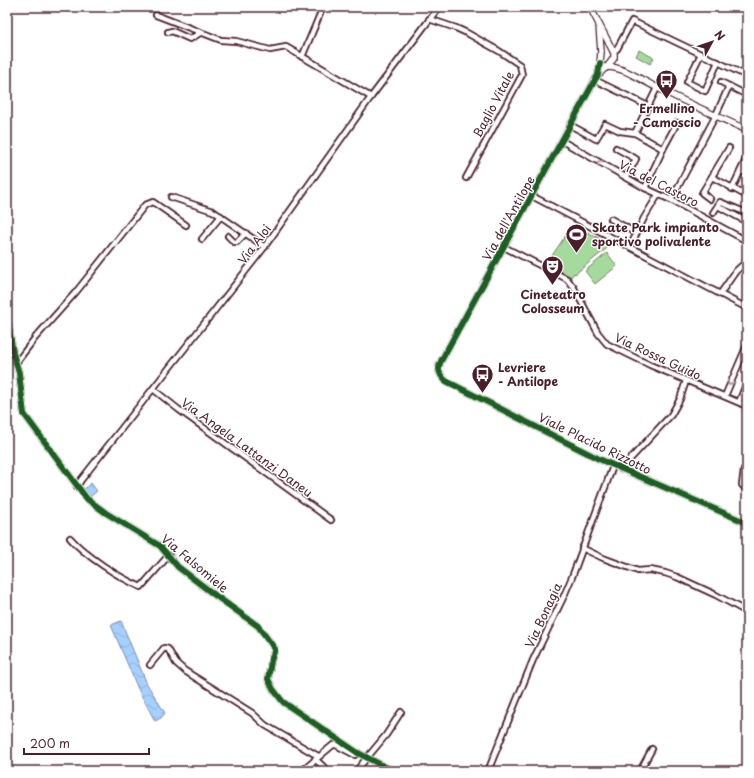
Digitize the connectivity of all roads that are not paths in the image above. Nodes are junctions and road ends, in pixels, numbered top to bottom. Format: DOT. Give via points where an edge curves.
graph roads {
  1 [pos="323,7"];
  2 [pos="438,7"];
  3 [pos="590,7"];
  4 [pos="156,15"];
  5 [pos="429,19"];
  6 [pos="598,23"];
  7 [pos="168,32"];
  8 [pos="200,33"];
  9 [pos="602,52"];
  10 [pos="613,53"];
  11 [pos="701,54"];
  12 [pos="302,56"];
  13 [pos="718,62"];
  14 [pos="600,63"];
  15 [pos="606,67"];
  16 [pos="626,72"];
  17 [pos="747,76"];
  18 [pos="596,78"];
  19 [pos="721,82"];
  20 [pos="729,86"];
  21 [pos="657,88"];
  22 [pos="747,94"];
  23 [pos="371,97"];
  24 [pos="648,106"];
  25 [pos="716,115"];
  26 [pos="677,123"];
  27 [pos="570,125"];
  28 [pos="747,130"];
  29 [pos="634,132"];
  30 [pos="562,141"];
  31 [pos="616,148"];
  32 [pos="729,148"];
  33 [pos="663,149"];
  34 [pos="747,157"];
  35 [pos="741,171"];
  36 [pos="747,174"];
  37 [pos="712,177"];
  38 [pos="466,178"];
  39 [pos="626,178"];
  40 [pos="645,188"];
  41 [pos="732,188"];
  42 [pos="658,195"];
  43 [pos="532,196"];
  44 [pos="747,196"];
  45 [pos="171,197"];
  46 [pos="710,199"];
  47 [pos="671,200"];
  48 [pos="718,206"];
  49 [pos="747,206"];
  50 [pos="713,213"];
  51 [pos="745,213"];
  52 [pos="221,216"];
  53 [pos="611,219"];
  54 [pos="747,222"];
  55 [pos="186,225"];
  56 [pos="246,233"];
  57 [pos="636,233"];
  58 [pos="228,236"];
  59 [pos="202,239"];
  60 [pos="747,242"];
  61 [pos="265,246"];
  62 [pos="504,247"];
  63 [pos="630,247"];
  64 [pos="747,261"];
  65 [pos="720,294"];
  66 [pos="747,308"];
  67 [pos="7,316"];
  68 [pos="746,348"];
  69 [pos="16,363"];
  70 [pos="439,372"];
  71 [pos="686,381"];
  72 [pos="747,382"];
  73 [pos="152,389"];
  74 [pos="725,396"];
  75 [pos="739,402"];
  76 [pos="747,406"];
  77 [pos="613,466"];
  78 [pos="747,466"];
  79 [pos="621,469"];
  80 [pos="77,487"];
  81 [pos="747,489"];
  82 [pos="747,494"];
  83 [pos="331,520"];
  84 [pos="747,523"];
  85 [pos="70,538"];
  86 [pos="582,548"];
  87 [pos="169,555"];
  88 [pos="747,612"];
  89 [pos="150,665"];
  90 [pos="401,712"];
  91 [pos="652,749"];
  92 [pos="358,753"];
  93 [pos="317,758"];
  94 [pos="367,758"];
  95 [pos="302,771"];
  96 [pos="328,771"];
  97 [pos="356,771"];
  98 [pos="393,771"];
  99 [pos="488,771"];
  100 [pos="640,771"];
  1 -- 12 [label="street"];
  2 -- 5 [label="street, Via Aloi"];
  3 -- 6 [label="street"];
  4 -- 8 [label="street"];
  5 -- 23 [label="street, Via Aloi"];
  5 -- 38 [label="street, Baglio Vitale" via="456,28 483,42 520,65 522,70 516,87"];
  6 -- 9 [label="street"];
  6 -- 10 [label="street"];
  7 -- 8 [label="street" via="172,31 190,39"];
  8 -- 12 [label="street" via="265,50 286,46"];
  9 -- 10 [label="street" via="605,49"];
  9 -- 14 [label="street"];
  10 -- 11 [label="street" via="632,21"];
  10 -- 15 [label="street"];
  10 -- 16 [label="street" via="618,64"];
  11 -- 13 [label="street"];
  11 -- 13 [label="street" via="687,82 705,91"];
  12 -- 23 [label="street"];
  13 -- 17 [label="street"];
  14 -- 15 [label="street"];
  14 -- 18 [label="street"];
  15 -- 16 [label="street"];
  15 -- 18 [label="street"];
  16 -- 21 [label="street"];
  18 -- 24 [label="street"];
  18 -- 27 [label="street, Via dell'Antilope"];
  19 -- 20 [label="street"];
  20 -- 22 [label="street"];
  20 -- 25 [label="street"];
  21 -- 24 [label="street"];
  21 -- 25 [label="street"];
  23 -- 61 [label="street, Via Aloi"];
  24 -- 29 [label="street"];
  25 -- 28 [label="street"];
  25 -- 47 [label="street"];
  26 -- 33 [label="street"];
  27 -- 29 [label="street" via="596,139 605,124 620,131"];
  27 -- 30 [label="street, Via dell'Antilope"];
  29 -- 33 [label="street"];
  39 -- 30 [label="street, Via del Castoro, one-way"];
  30 -- 43 [label="street, Via dell'Antilope"];
  31 -- 39 [label="street" via="636,159"];
  32 -- 37 [label="street"];
  33 -- 40 [label="street"];
  34 -- 35 [label="street"];
  35 -- 36 [label="street"];
  35 -- 41 [label="street"];
  37 -- 41 [label="street"];
  37 -- 46 [label="street" via="702,193"];
  39 -- 40 [label="street, Via del Castoro"];
  40 -- 42 [label="street, Via del Castoro"];
  41 -- 44 [label="street"];
  42 -- 47 [label="street, Via del Castoro"];
  42 -- 57 [label="street"];
  43 -- 62 [label="street, Via dell'Antilope"];
  43 -- 63 [label="street"];
  45 -- 52 [label="street"];
  47 -- 60 [label="street, Via del Castoro"];
  48 -- 50 [label="street"];
  48 -- 51 [label="street" via="720,202"];
  48 -- 54 [label="street"];
  49 -- 51 [label="street"];
  52 -- 56 [label="street"];
  52 -- 59 [label="street"];
  53 -- 57 [label="street"];
  55 -- 69 [label="street" via="153,202 144,204 76,292"];
  56 -- 58 [label="street" via="237,242"];
  56 -- 61 [label="street"];
  57 -- 63 [label="street"];
  61 -- 73 [label="street, Via Aloi"];
  62 -- 70 [label="street, Via dell'Antilope" via="441,361"];
  62 -- 71 [label="street, Via Rossa Guido" via="566,279 607,344"];
  63 -- 65 [label="street"];
  64 -- 65 [label="street" via="736,271"];
  65 -- 66 [label="street"];
  67 -- 69 [label="street, Via Falsomiele"];
  68 -- 74 [label="street, one-way"];
  69 -- 80 [label="street, Via Falsomiele" via="24,414"];
  70 -- 77 [label="street, Viale Placido Rizzotto" via="446,381"];
  71 -- 74 [label="street, Via Rossa Guido"];
  71 -- 79 [label="street" via="671,415"];
  72 -- 75 [label="street"];
  73 -- 80 [label="street, Via Aloi"];
  73 -- 83 [label="street, Via Angela Lattanzi Daneu"];
  74 -- 75 [label="street, Via Rossa Guido"];
  75 -- 76 [label="street, Via Rossa Guido"];
  77 -- 79 [label="street, Viale Placido Rizzotto"];
  77 -- 86 [label="street, Via Bonagia"];
  78 -- 81 [label="street" via="744,469 742,485"];
  79 -- 84 [label="street, Viale Placido Rizzotto"];
  80 -- 87 [label="street, Via Falsomiele" via="99,508 160,546"];
  81 -- 82 [label="street"];
  85 -- 87 [label="street" via="80,549 140,587"];
  86 -- 88 [label="street" via="638,571 650,570 678,577"];
  86 -- 99 [label="street, Via Bonagia"];
  87 -- 92 [label="street, Via Falsomiele" via="178,567 252,621 266,636 275,649 268,679 272,689 283,702"];
  89 -- 93 [label="street" via="164,648 168,649 176,663 185,671"];
  90 -- 94 [label="street"];
  91 -- 100 [label="street"];
  92 -- 93 [label="street" via="354,755 336,745 330,746"];
  92 -- 94 [label="street, Via Falsomiele"];
  93 -- 95 [label="street"];
  93 -- 96 [label="street"];
  94 -- 97 [label="street"];
  94 -- 98 [label="street, Via Falsomiele"];
}
